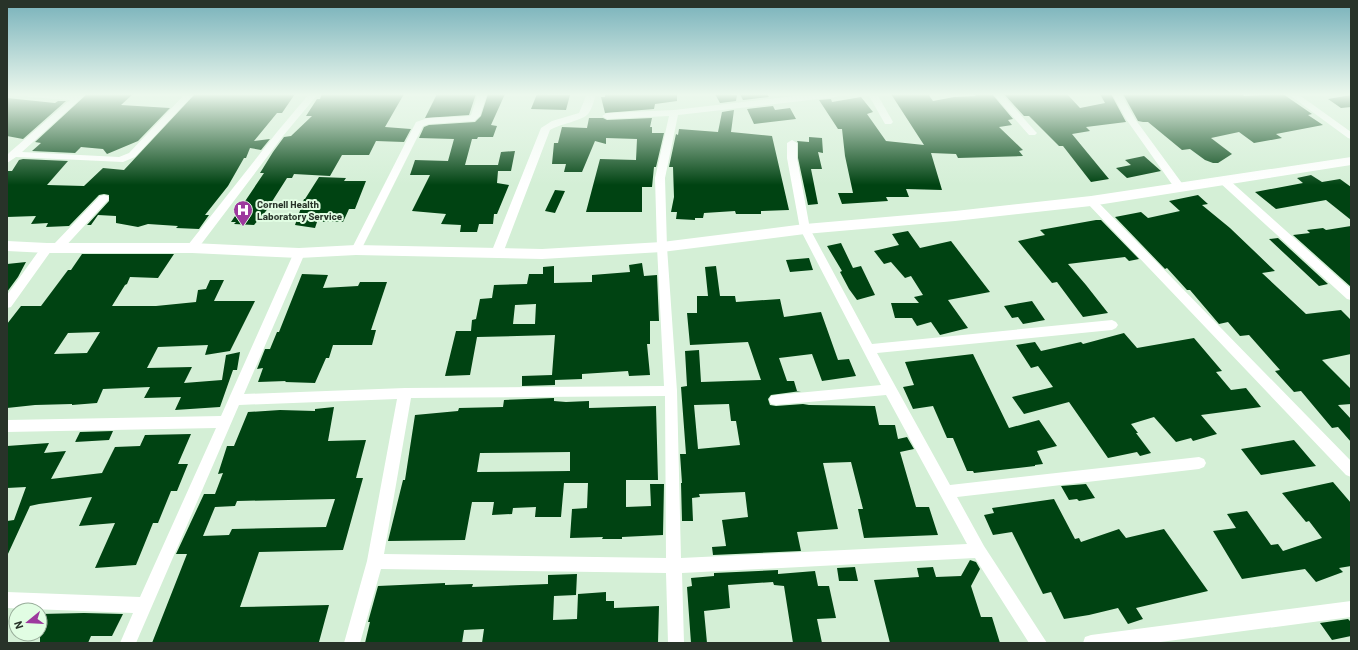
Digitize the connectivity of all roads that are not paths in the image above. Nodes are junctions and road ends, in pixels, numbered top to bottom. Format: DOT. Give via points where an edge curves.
graph roads {
  1 [pos="46,124"];
  2 [pos="161,124"];
  3 [pos="288,124"];
  4 [pos="418,124"];
  5 [pos="553,124"];
  6 [pos="672,124"];
  7 [pos="1024,124"];
  8 [pos="1135,124"];
  9 [pos="1335,124"];
  10 [pos="1032,133"];
  11 [pos="1351,136"];
  12 [pos="792,143"];
  13 [pos="12,152"];
  14 [pos="1351,161"];
  15 [pos="1223,180"];
  16 [pos="1180,188"];
  17 [pos="104,198"];
  18 [pos="1091,201"];
  19 [pos="805,229"];
  20 [pos="7,246"];
  21 [pos="662,247"];
  22 [pos="52,248"];
  23 [pos="192,248"];
  24 [pos="356,250"];
  25 [pos="299,252"];
  26 [pos="496,253"];
  27 [pos="1351,282"];
  28 [pos="1338,284"];
  29 [pos="1351,296"];
  30 [pos="7,304"];
  31 [pos="1112,325"];
  32 [pos="868,349"];
  33 [pos="890,389"];
  34 [pos="671,391"];
  35 [pos="405,393"];
  36 [pos="235,400"];
  37 [pos="776,400"];
  38 [pos="224,422"];
  39 [pos="7,426"];
  40 [pos="1199,464"];
  41 [pos="1351,471"];
  42 [pos="946,492"];
  43 [pos="979,551"];
  44 [pos="375,561"];
  45 [pos="674,566"];
  46 [pos="7,600"];
  47 [pos="143,605"];
  48 [pos="1351,609"];
  49 [pos="128,643"];
  50 [pos="352,643"];
  51 [pos="676,643"];
  52 [pos="1039,643"];
  53 [pos="1091,643"];
  1 -- 13 [label="street"];
  2 -- 13 [label="street" via="132,155 120,160"];
  3 -- 23 [label="street"];
  4 -- 24 [label="street"];
  5 -- 26 [label="street" via="546,128"];
  6 -- 21 [label="street" via="660,178"];
  7 -- 10 [label="street"];
  8 -- 16 [label="street"];
  9 -- 11 [label="street"];
  12 -- 19 [label="street" via="792,158"];
  14 -- 15 [label="main road"];
  15 -- 16 [label="main road"];
  15 -- 28 [label="street"];
  16 -- 18 [label="main road"];
  17 -- 22 [label="street"];
  18 -- 19 [label="main road"];
  18 -- 41 [label="street"];
  19 -- 21 [label="main road"];
  19 -- 32 [label="street"];
  20 -- 22 [label="main road"];
  21 -- 26 [label="main road" via="542,254"];
  21 -- 34 [label="street"];
  22 -- 23 [label="main road"];
  22 -- 30 [label="street"];
  23 -- 25 [label="main road"];
  24 -- 25 [label="main road"];
  24 -- 26 [label="main road"];
  25 -- 36 [label="street"];
  27 -- 28 [label="street"];
  28 -- 29 [label="street"];
  31 -- 32 [label="street"];
  32 -- 33 [label="street"];
  33 -- 37 [label="street"];
  33 -- 42 [label="street"];
  34 -- 35 [label="street"];
  34 -- 45 [label="street"];
  35 -- 36 [label="street"];
  35 -- 44 [label="street"];
  36 -- 38 [label="street"];
  38 -- 39 [label="street"];
  38 -- 47 [label="street"];
  40 -- 42 [label="street"];
  42 -- 43 [label="street"];
  43 -- 45 [label="street"];
  43 -- 52 [label="street"];
  44 -- 45 [label="street"];
  44 -- 50 [label="street"];
  45 -- 51 [label="street"];
  46 -- 47 [label="street"];
  47 -- 49 [label="street"];
  48 -- 53 [label="street"];
}
